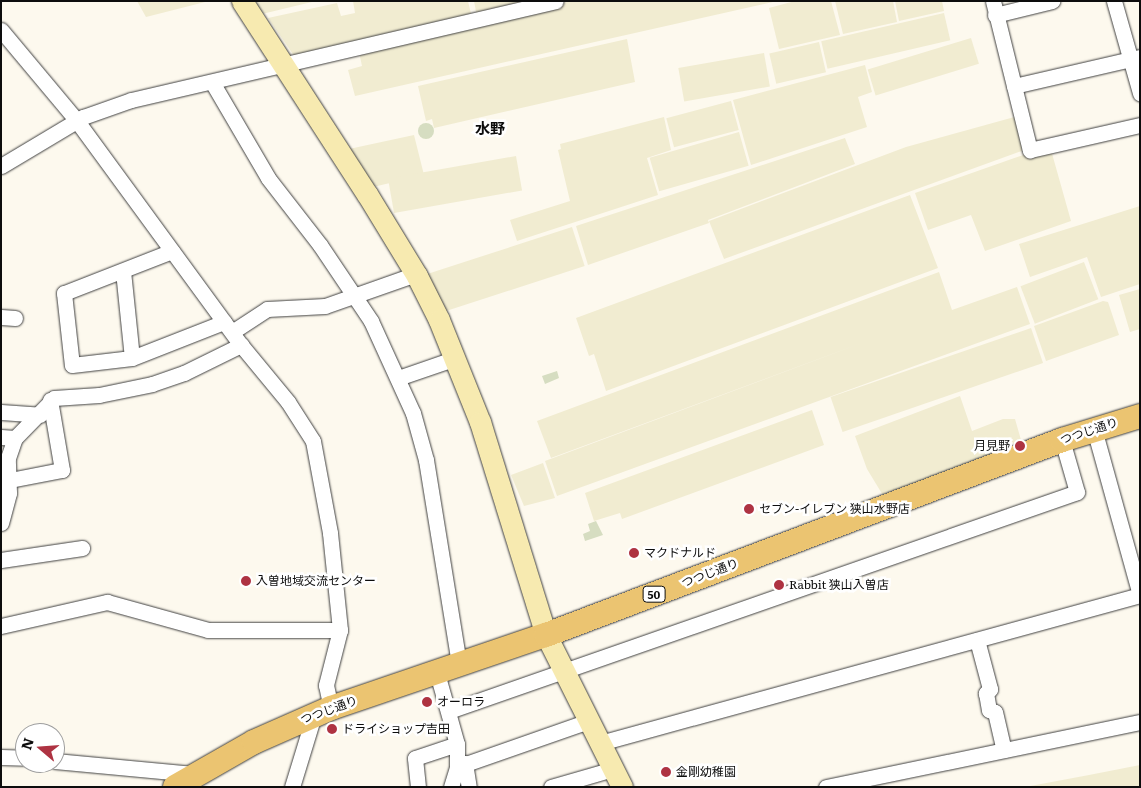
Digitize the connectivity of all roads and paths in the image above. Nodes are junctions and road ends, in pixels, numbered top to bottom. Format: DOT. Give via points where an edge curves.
graph roads {
  1 [pos="242,1"];
  2 [pos="556,1"];
  3 [pos="1052,1"];
  4 [pos="1114,1"];
  5 [pos="994,8"];
  6 [pos="4,38"];
  7 [pos="1135,58"];
  8 [pos="285,65"];
  9 [pos="212,82"];
  10 [pos="1014,86"];
  11 [pos="1140,93"];
  12 [pos="77,121"];
  13 [pos="1140,125"];
  14 [pos="1,166"];
  15 [pos="172,251"];
  16 [pos="123,271"];
  17 [pos="416,274"];
  18 [pos="354,295"];
  19 [pos="228,327"];
  20 [pos="241,345"];
  21 [pos="132,358"];
  22 [pos="456,358"];
  23 [pos="398,378"];
  24 [pos="50,400"];
  25 [pos="1,412"];
  26 [pos="40,416"];
  27 [pos="1140,416"];
  28 [pos="1094,429"];
  29 [pos="8,437"];
  30 [pos="1062,440"];
  31 [pos="10,480"];
  32 [pos="4,508"];
  33 [pos="1,523"];
  34 [pos="82,548"];
  35 [pos="1,560"];
  36 [pos="1140,595"];
  37 [pos="1,626"];
  38 [pos="340,630"];
  39 [pos="546,635"];
  40 [pos="976,640"];
  41 [pos="459,664"];
  42 [pos="564,672"];
  43 [pos="437,673"];
  44 [pos="323,711"];
  45 [pos="449,711"];
  46 [pos="588,721"];
  47 [pos="1140,722"];
  48 [pos="600,743"];
  49 [pos="456,744"];
  50 [pos="1004,750"];
  51 [pos="1,757"];
  52 [pos="15,758"];
  53 [pos="65,762"];
  54 [pos="461,765"];
  55 [pos="618,778"];
  56 [pos="184,780"];
  57 [pos="292,787"];
  58 [pos="418,787"];
  59 [pos="451,787"];
  60 [pos="468,787"];
  61 [pos="551,787"];
  62 [pos="826,787"];
  1 -- 8 [label="street"];
  2 -- 8 [label="street"];
  3 -- 5 [label="street"];
  4 -- 7 [label="street"];
  5 -- 10 [label="street"];
  6 -- 12 [label="street"];
  7 -- 10 [label="street"];
  7 -- 11 [label="street"];
  8 -- 9 [label="street"];
  8 -- 17 [label="street"];
  9 -- 12 [label="street" via="131,100"];
  9 -- 18 [label="street" via="268,178"];
  10 -- 13 [label="street" via="1030,150"];
  12 -- 14 [label="street"];
  12 -- 15 [label="street"];
  15 -- 16 [label="street"];
  15 -- 19 [label="street"];
  16 -- 21 [label="street"];
  16 -- 21 [label="street" via="64,293 72,365"];
  17 -- 18 [label="street"];
  17 -- 22 [label="street"];
  18 -- 19 [label="street" via="325,306 267,309"];
  18 -- 23 [label="street"];
  19 -- 20 [label="street"];
  19 -- 21 [label="street"];
  20 -- 24 [label="street" via="184,373 152,384 99,395"];
  20 -- 38 [label="street" via="288,402 313,441 330,533"];
  22 -- 23 [label="street"];
  22 -- 39 [label="street"];
  23 -- 41 [label="street" via="416,418 426,460"];
  24 -- 26 [label="street"];
  24 -- 31 [label="street" via="62,470"];
  25 -- 26 [label="street"];
  26 -- 29 [label="street"];
  27 -- 28 [label="main road, つつじ通り / 50"];
  28 -- 30 [label="main road, つつじ通り / 50"];
  28 -- 36 [label="street"];
  29 -- 31 [label="street"];
  30 -- 39 [label="main road, つつじ通り / 50"];
  30 -- 42 [label="street" via="1077,492"];
  31 -- 32 [label="street"];
  32 -- 33 [label="street"];
  34 -- 35 [label="street"];
  36 -- 40 [label="street"];
  37 -- 38 [label="street" via="107,602 208,630"];
  38 -- 44 [label="street"];
  39 -- 41 [label="main road, つつじ通り / 50"];
  39 -- 42 [label="street"];
  40 -- 48 [label="street"];
  40 -- 50 [label="street" via="990,689 986,692 990,710 995,712"];
  41 -- 43 [label="main road, つつじ通り / 50"];
  42 -- 45 [label="street"];
  42 -- 46 [label="street"];
  43 -- 44 [label="main road, つつじ通り / 50"];
  43 -- 45 [label="street"];
  44 -- 56 [label="main road, つつじ通り / 50" via="254,742"];
  44 -- 57 [label="street"];
  45 -- 49 [label="street"];
  46 -- 48 [label="street"];
  46 -- 54 [label="street"];
  47 -- 50 [label="street"];
  48 -- 55 [label="street"];
  49 -- 54 [label="street"];
  49 -- 58 [label="street" via="415,758"];
  50 -- 62 [label="street"];
  51 -- 52 [label="street"];
  53 -- 56 [label="street"];
  54 -- 59 [label="street"];
  54 -- 60 [label="street"];
  55 -- 61 [label="street"];
}
